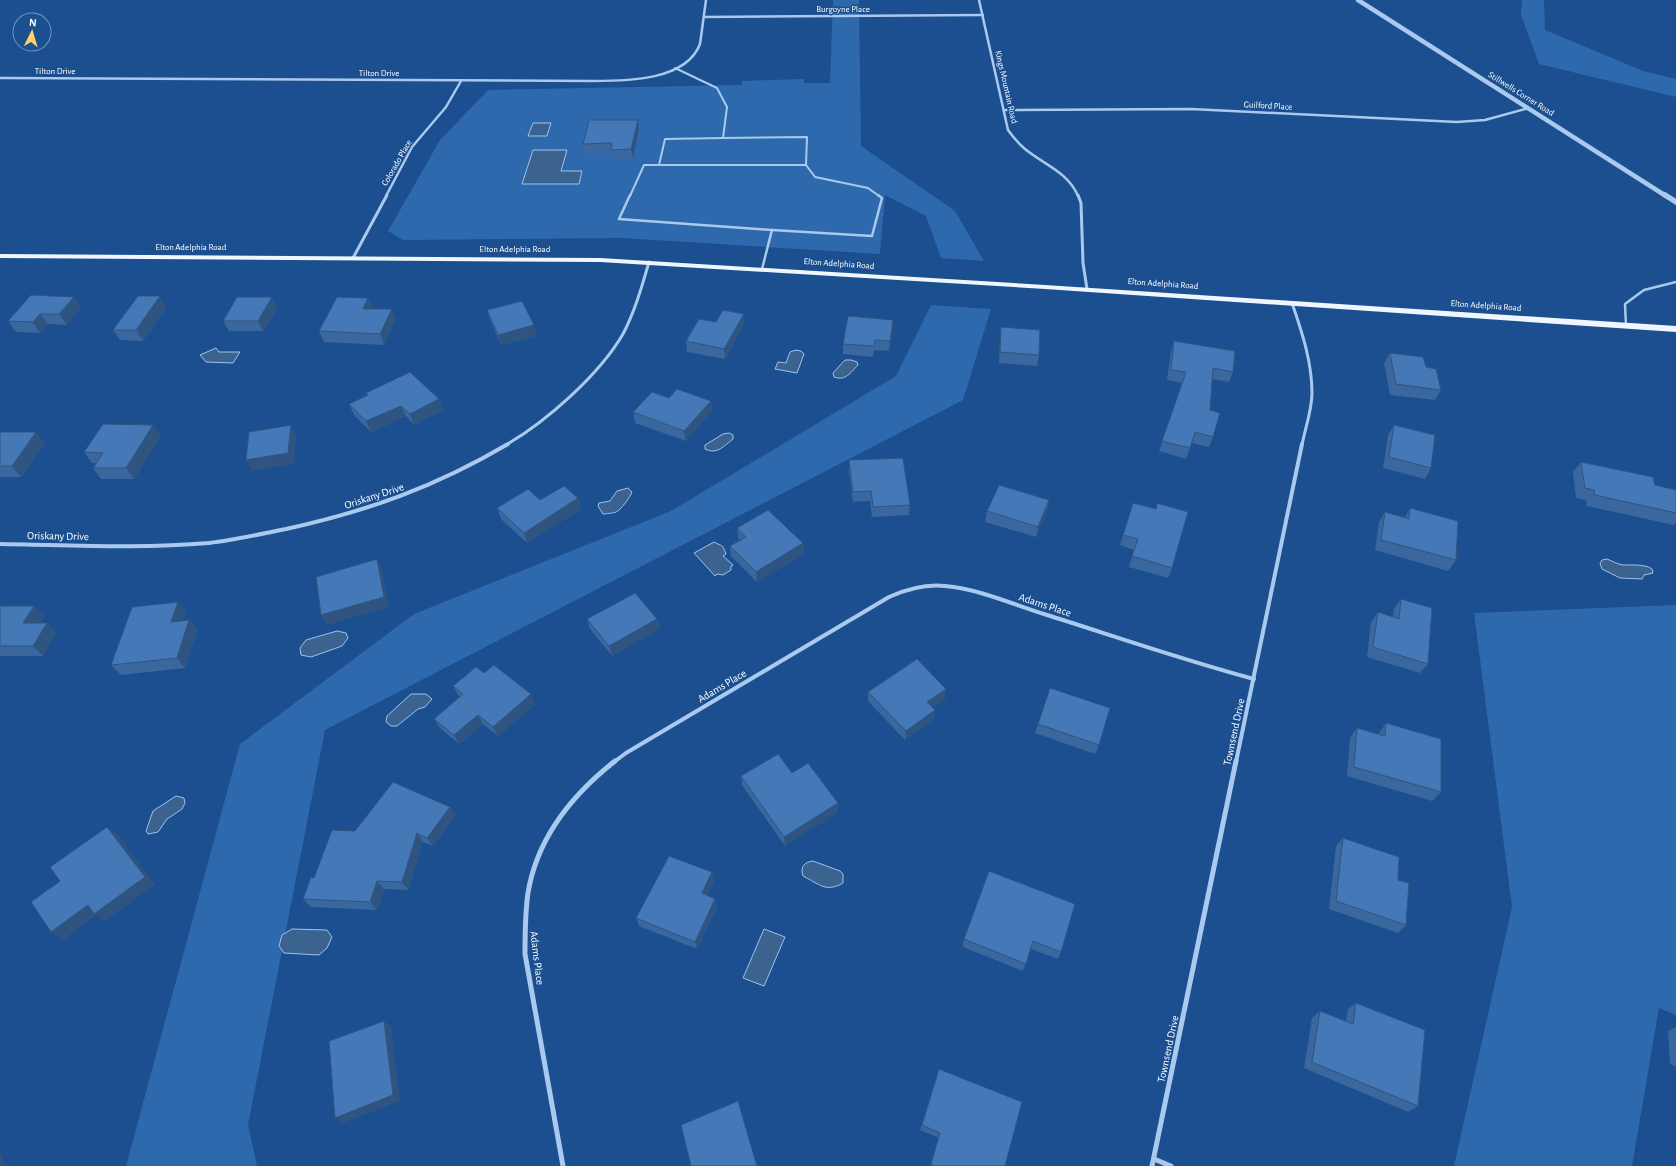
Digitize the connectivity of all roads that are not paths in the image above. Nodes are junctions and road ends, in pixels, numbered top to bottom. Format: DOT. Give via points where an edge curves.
graph roads {
  1 [pos="706,0"];
  2 [pos="979,0"];
  3 [pos="1358,0"];
  4 [pos="983,15"];
  5 [pos="704,17"];
  6 [pos="675,68"];
  7 [pos="0,78"];
  8 [pos="461,81"];
  9 [pos="1529,108"];
  10 [pos="1004,110"];
  11 [pos="723,138"];
  12 [pos="658,165"];
  13 [pos="806,165"];
  14 [pos="1676,202"];
  15 [pos="772,230"];
  16 [pos="0,256"];
  17 [pos="353,258"];
  18 [pos="649,262"];
  19 [pos="762,269"];
  20 [pos="1676,282"];
  21 [pos="1087,289"];
  22 [pos="1292,302"];
  23 [pos="1626,326"];
  24 [pos="1676,329"];
  25 [pos="0,544"];
  26 [pos="1254,679"];
  27 [pos="1154,1159"];
  28 [pos="563,1166"];
  29 [pos="1152,1166"];
  30 [pos="1171,1166"];
  1 -- 5 [label="street, Tilton Drive"];
  2 -- 4 [label="street, Kings Mountain Road"];
  3 -- 9 [label="street, Stillwells Corner Road"];
  4 -- 5 [label="street, Burgoyne Place"];
  4 -- 10 [label="street, Kings Mountain Road"];
  5 -- 6 [label="street, Tilton Drive" via="698,50 686,62"];
  6 -- 8 [label="street, Tilton Drive" via="654,76 620,81"];
  6 -- 11 [label="lane" via="717,88 727,107"];
  7 -- 8 [label="street, Tilton Drive"];
  8 -- 17 [label="street, Colorado Place" via="446,107 412,147"];
  9 -- 10 [label="street, Guilford Place" via="1485,120 1457,122 1191,109"];
  9 -- 14 [label="street, Stillwells Corner Road"];
  10 -- 21 [label="street, Kings Mountain Road" via="1008,130 1020,146 1064,175 1078,193 1081,203"];
  11 -- 12 [label="lane" via="665,140"];
  11 -- 13 [label="lane" via="807,137"];
  12 -- 13 [label="lane"];
  12 -- 15 [label="lane" via="644,166 619,219"];
  13 -- 15 [label="lane" via="815,177 868,188 882,198 872,236"];
  15 -- 19 [label="lane"];
  16 -- 17 [label="main road, Elton Adelphia Road"];
  17 -- 18 [label="main road, Elton Adelphia Road"];
  18 -- 19 [label="main road, Elton Adelphia Road"];
  18 -- 25 [label="street, Oriskany Drive" via="638,299 615,346 594,372 558,408 512,441 416,491 321,522 207,543"];
  19 -- 21 [label="main road, Elton Adelphia Road"];
  20 -- 23 [label="lane" via="1644,290 1625,304"];
  21 -- 22 [label="main road, Elton Adelphia Road"];
  22 -- 23 [label="main road, Elton Adelphia Road"];
  22 -- 26 [label="street, Townsend Drive" via="1309,361 1312,395"];
  23 -- 24 [label="main road, Elton Adelphia Road"];
  26 -- 27 [label="street, Townsend Drive"];
  26 -- 28 [label="street, Adams Place" via="1198,664 953,587 913,587 889,597 626,753 608,766 561,814 541,849 526,902 525,954"];
  27 -- 29 [label="street, Townsend Drive"];
  27 -- 30 [label="street"];
}
